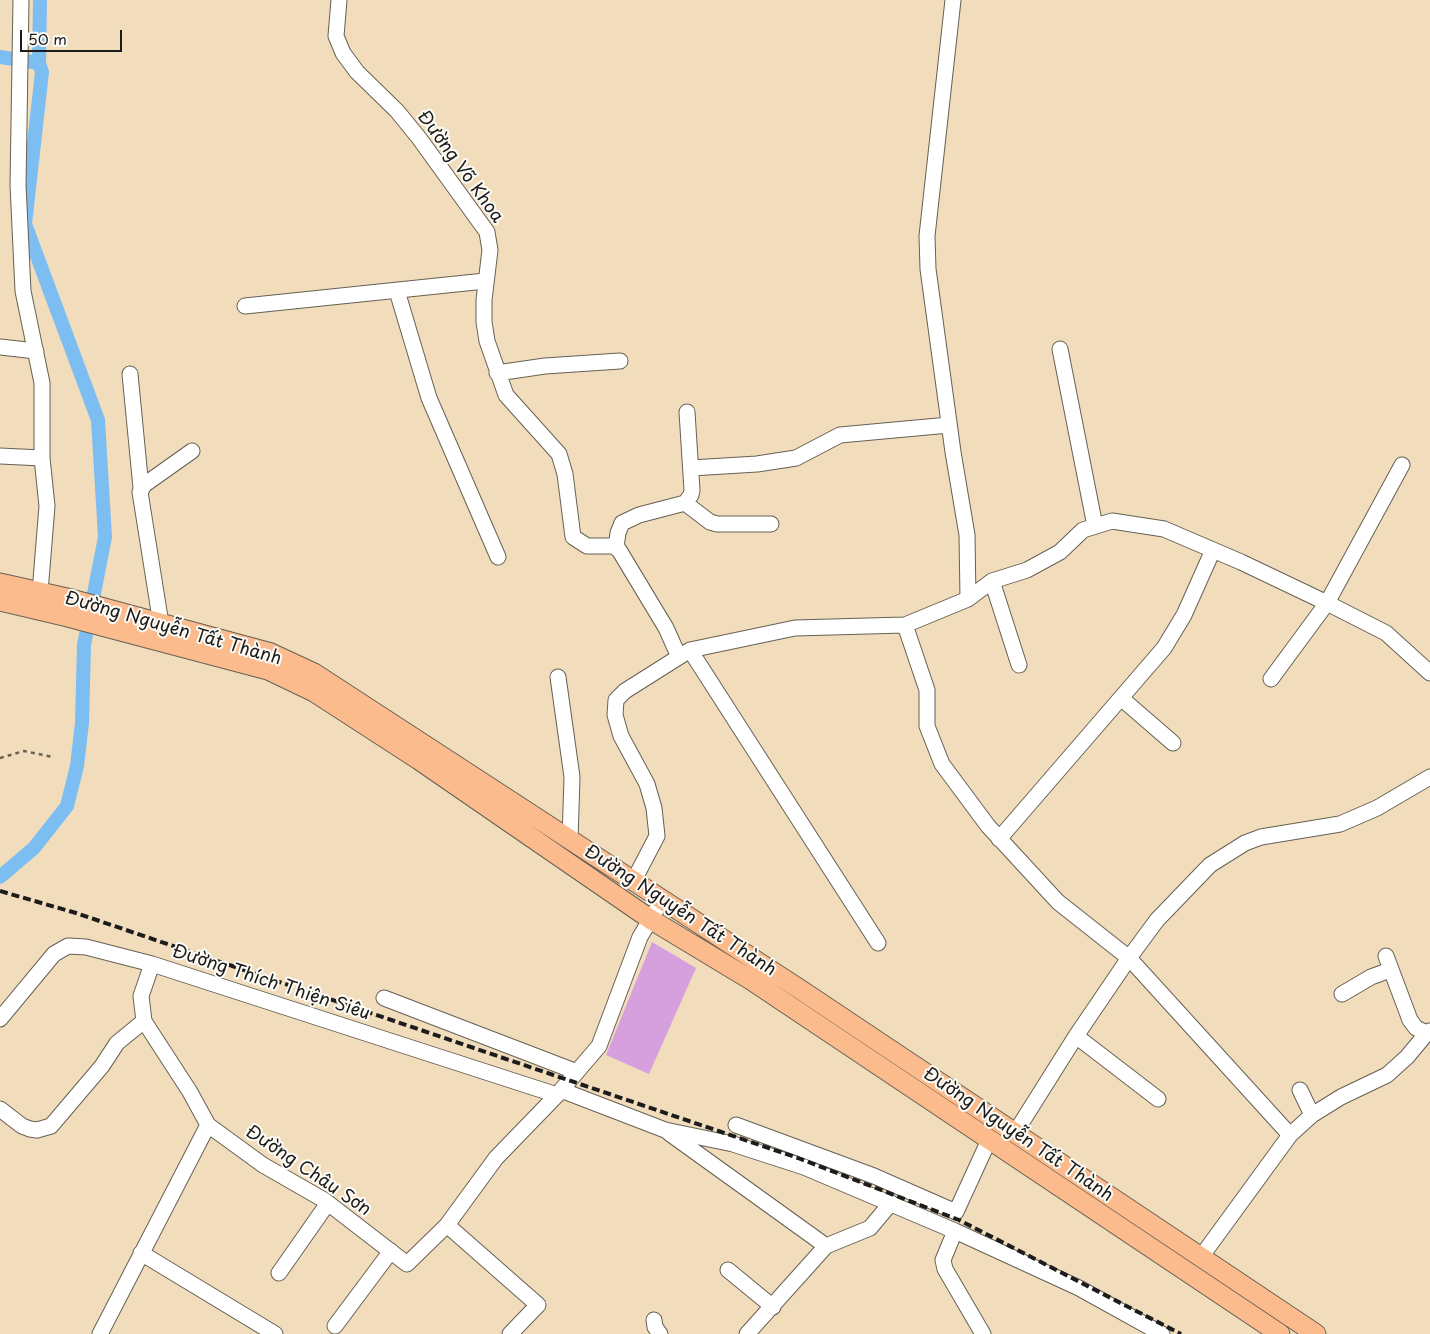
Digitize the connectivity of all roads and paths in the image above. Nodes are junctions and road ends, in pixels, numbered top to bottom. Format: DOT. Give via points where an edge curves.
graph roads {
  1 [pos="21,0"];
  2 [pos="339,0"];
  3 [pos="953,0"];
  4 [pos="485,281"];
  5 [pos="397,291"];
  6 [pos="245,306"];
  7 [pos="0,347"];
  8 [pos="1060,349"];
  9 [pos="36,352"];
  10 [pos="620,361"];
  11 [pos="497,373"];
  12 [pos="130,374"];
  13 [pos="687,412"];
  14 [pos="942,426"];
  15 [pos="192,451"];
  16 [pos="0,456"];
  17 [pos="42,458"];
  18 [pos="1402,465"];
  19 [pos="691,468"];
  20 [pos="141,488"];
  21 [pos="685,503"];
  22 [pos="772,524"];
  23 [pos="1095,526"];
  24 [pos="616,547"];
  25 [pos="1213,550"];
  26 [pos="498,557"];
  27 [pos="992,581"];
  28 [pos="0,583"];
  29 [pos="40,592"];
  30 [pos="968,598"];
  31 [pos="0,601"];
  32 [pos="1327,603"];
  33 [pos="68,608"];
  34 [pos="905,625"];
  35 [pos="154,628"];
  36 [pos="684,653"];
  37 [pos="1019,665"];
  38 [pos="1430,673"];
  39 [pos="558,677"];
  40 [pos="1271,679"];
  41 [pos="1121,698"];
  42 [pos="1173,743"];
  43 [pos="53,757"];
  44 [pos="0,758"];
  45 [pos="1430,777"];
  46 [pos="999,838"];
  47 [pos="570,840"];
  48 [pos="633,882"];
  49 [pos="662,900"];
  50 [pos="650,919"];
  51 [pos="878,943"];
  52 [pos="1129,958"];
  53 [pos="152,964"];
  54 [pos="1342,994"];
  55 [pos="384,998"];
  56 [pos="0,1018"];
  57 [pos="144,1021"];
  58 [pos="1428,1032"];
  59 [pos="1076,1036"];
  60 [pos="577,1072"];
  61 [pos="1300,1090"];
  62 [pos="559,1092"];
  63 [pos="1158,1099"];
  64 [pos="0,1109"];
  65 [pos="1312,1115"];
  66 [pos="208,1125"];
  67 [pos="736,1125"];
  68 [pos="665,1130"];
  69 [pos="1015,1133"];
  70 [pos="1290,1135"];
  71 [pos="989,1140"];
  72 [pos="328,1202"];
  73 [pos="891,1203"];
  74 [pos="447,1225"];
  75 [pos="955,1231"];
  76 [pos="826,1246"];
  77 [pos="391,1251"];
  78 [pos="141,1252"];
  79 [pos="1201,1257"];
  80 [pos="728,1270"];
  81 [pos="279,1273"];
  82 [pos="773,1307"];
  83 [pos="335,1326"];
  84 [pos="100,1334"];
  85 [pos="275,1334"];
  86 [pos="510,1334"];
  87 [pos="746,1334"];
  88 [pos="983,1334"];
  89 [pos="1162,1334"];
  90 [pos="1280,1334"];
  91 [pos="1316,1334"];
  1 -- 9 [label="street" via="18,185 21,266"];
  2 -- 4 [label="street, Đường Võ Khoa" via="336,36 343,53 419,138 486,232 490,250"];
  3 -- 14 [label="street" via="927,236"];
  4 -- 5 [label="street"];
  4 -- 11 [label="street, Đường Võ Khoa" via="484,322"];
  5 -- 6 [label="street"];
  5 -- 26 [label="street" via="429,398"];
  7 -- 9 [label="street"];
  8 -- 23 [label="street"];
  9 -- 17 [label="street" via="42,383"];
  10 -- 11 [label="street"];
  11 -- 24 [label="street, Đường Võ Khoa" via="512,402 548,438 559,454 565,474 573,537 587,546"];
  12 -- 20 [label="street"];
  13 -- 19 [label="street"];
  14 -- 19 [label="street" via="853,433 833,437 796,458"];
  14 -- 30 [label="street" via="967,535"];
  15 -- 20 [label="street"];
  16 -- 17 [label="street"];
  17 -- 29 [label="street" via="47,506"];
  18 -- 32 [label="street"];
  19 -- 21 [label="street" via="692,490"];
  20 -- 35 [label="street"];
  21 -- 22 [label="street" via="717,524"];
  21 -- 24 [label="street" via="622,523"];
  23 -- 25 [label="street" via="1112,521 1164,529"];
  23 -- 27 [label="street" via="1083,530 1060,552 1035,566"];
  24 -- 36 [label="street"];
  25 -- 32 [label="street"];
  25 -- 41 [label="street" via="1175,631"];
  27 -- 30 [label="street"];
  27 -- 37 [label="street"];
  28 -- 29 [label="main road, Đường Nguyễn Tất Thành"];
  29 -- 33 [label="main road, Đường Nguyễn Tất Thành"];
  30 -- 34 [label="street"];
  31 -- 33 [label="main road, Đường Nguyễn Tất Thành"];
  32 -- 38 [label="street" via="1386,633"];
  32 -- 40 [label="street"];
  33 -- 35 [label="main road, Đường Nguyễn Tất Thành"];
  34 -- 36 [label="street" via="795,628"];
  34 -- 46 [label="street" via="928,690 928,726 942,764"];
  35 -- 47 [label="main road, Đường Nguyễn Tất Thành" via="271,653 314,673"];
  35 -- 50 [label="main road, Đường Nguyễn Tất Thành" via="268,670 314,692"];
  36 -- 48 [label="street" via="616,700 615,715 621,736 647,784 657,836"];
  36 -- 51 [label="street"];
  39 -- 47 [label="street" via="572,777"];
  41 -- 42 [label="street"];
  41 -- 46 [label="street"];
  43 -- 44 [label="path" via="24,751"];
  45 -- 52 [label="street" via="1340,824 1261,837 1227,853 1178,896"];
  46 -- 52 [label="street" via="1058,902"];
  47 -- 48 [label="main road, Đường Nguyễn Tất Thành"];
  48 -- 49 [label="main road, Đường Nguyễn Tất Thành"];
  49 -- 50 [label="street, Đường Châu Sơn"];
  49 -- 69 [label="main road, Đường Nguyễn Tất Thành"];
  50 -- 60 [label="street, Đường Châu Sơn" via="640,937 599,1046"];
  50 -- 71 [label="main road, Đường Nguyễn Tất Thành" via="751,980"];
  52 -- 59 [label="street"];
  52 -- 70 [label="street"];
  53 -- 56 [label="street, Đường Thích Thiện Siêu" via="86,947 61,948"];
  53 -- 57 [label="street" via="141,996"];
  53 -- 62 [label="street, Đường Thích Thiện Siêu"];
  54 -- 58 [label="street" via="1388,963 1410,1020 1416,1028"];
  55 -- 60 [label="street"];
  57 -- 64 [label="street" via="117,1043 102,1066 51,1126 30,1129"];
  57 -- 66 [label="street"];
  58 -- 65 [label="street" via="1387,1075"];
  59 -- 63 [label="street"];
  59 -- 69 [label="street"];
  60 -- 62 [label="street, Đường Châu Sơn"];
  61 -- 65 [label="street"];
  62 -- 68 [label="street, Đường Thích Thiện Siêu"];
  62 -- 74 [label="street, Đường Châu Sơn" via="496,1158"];
  65 -- 70 [label="street"];
  66 -- 72 [label="street, Đường Châu Sơn" via="263,1165"];
  66 -- 78 [label="street"];
  67 -- 71 [label="street" via="874,1176 956,1212"];
  68 -- 73 [label="street" via="733,1144 795,1164"];
  68 -- 76 [label="street"];
  69 -- 79 [label="main road, Đường Nguyễn Tất Thành"];
  70 -- 79 [label="street"];
  71 -- 90 [label="main road, Đường Nguyễn Tất Thành"];
  72 -- 77 [label="street, Đường Châu Sơn"];
  72 -- 81 [label="street"];
  73 -- 75 [label="street"];
  73 -- 76 [label="street" via="870,1228"];
  74 -- 77 [label="street, Đường Châu Sơn" via="407,1264"];
  74 -- 86 [label="street" via="538,1305"];
  75 -- 88 [label="street" via="943,1260 945,1269"];
  75 -- 89 [label="street" via="1079,1288"];
  76 -- 82 [label="street"];
  77 -- 83 [label="street"];
  78 -- 84 [label="street"];
  78 -- 85 [label="street"];
  79 -- 91 [label="main road, Đường Nguyễn Tất Thành"];
  80 -- 82 [label="street"];
  82 -- 87 [label="street"];
}
